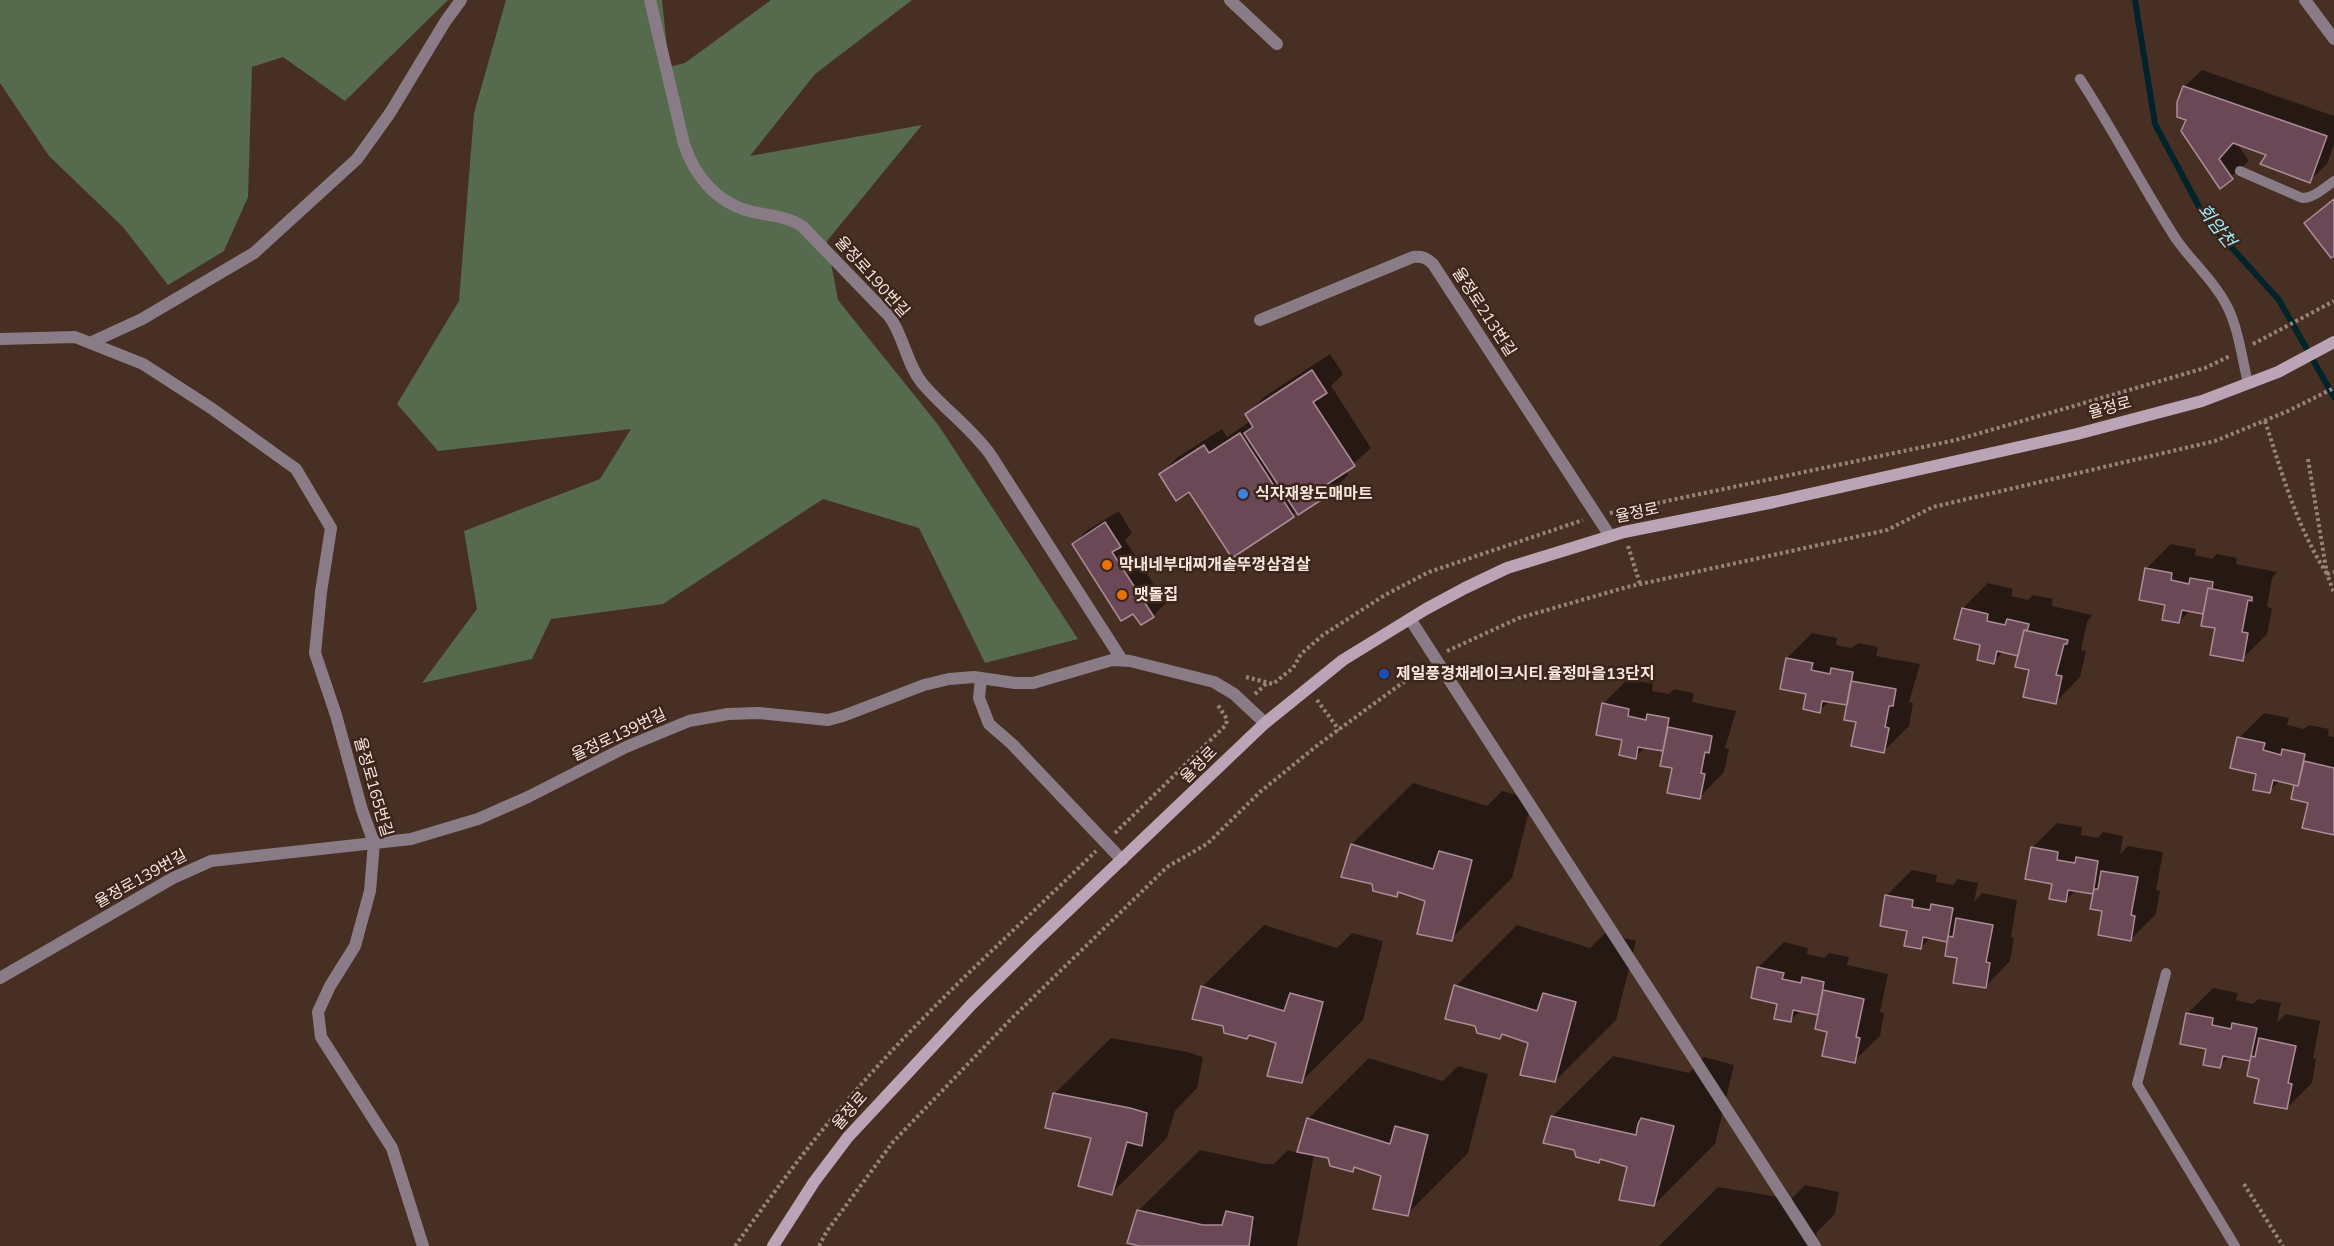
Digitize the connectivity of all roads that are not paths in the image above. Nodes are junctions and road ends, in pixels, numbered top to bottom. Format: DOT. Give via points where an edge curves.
graph roads {
  1 [pos="461,0"];
  2 [pos="650,0"];
  3 [pos="1230,0"];
  4 [pos="2305,0"];
  5 [pos="2334,39"];
  6 [pos="1277,44"];
  7 [pos="2080,79"];
  8 [pos="2240,171"];
  9 [pos="2334,181"];
  10 [pos="1260,320"];
  11 [pos="0,339"];
  12 [pos="2334,342"];
  13 [pos="90,343"];
  14 [pos="2248,383"];
  15 [pos="1610,536"];
  16 [pos="1410,619"];
  17 [pos="1122,660"];
  18 [pos="981,678"];
  19 [pos="1265,723"];
  20 [pos="374,843"];
  21 [pos="1122,860"];
  22 [pos="2166,973"];
  23 [pos="0,978"];
  24 [pos="423,1246"];
  25 [pos="773,1246"];
  26 [pos="1815,1246"];
  27 [pos="2235,1246"];
  1 -- 13 [label="street" via="357,159 254,253 142,319"];
  2 -- 17 [label="street, 율정로190번길" via="684,144 700,178 732,204 791,219 802,226 889,316 921,382 990,454"];
  3 -- 6 [label="street"];
  4 -- 5 [label="street"];
  7 -- 14 [label="lane" via="2178,241 2224,301 2233,320"];
  8 -- 9 [label="lane" via="2302,198 2315,195"];
  10 -- 15 [label="street, 율정로213번길" via="1413,257 1428,259"];
  11 -- 13 [label="street, 율정로165번길" via="75,337"];
  12 -- 14 [label="main road, 율정로"];
  13 -- 20 [label="street, 율정로165번길" via="143,364 296,469 331,528 315,653"];
  14 -- 15 [label="main road, 율정로" via="2202,401 2077,434"];
  15 -- 16 [label="main road, 율정로" via="1507,568"];
  16 -- 19 [label="main road, 율정로" via="1343,660"];
  16 -- 26 [label="street"];
  17 -- 18 [label="street, 율정로139번길" via="1098,663 1033,683"];
  17 -- 19 [label="street, 율정로139번길" via="1214,682 1234,694"];
  18 -- 20 [label="street, 율정로139번길" via="924,685 828,720 759,713 689,721 478,819 411,839"];
  18 -- 21 [label="street" via="979,698 990,724"];
  19 -- 21 [label="main road, 율정로"];
  20 -- 23 [label="street, 율정로139번길" via="211,861 173,878"];
  20 -- 24 [label="street, 율정로165번길" via="370,891 356,946 318,1012 321,1037 392,1148"];
  21 -- 25 [label="main road, 율정로" via="971,1005 848,1137"];
  22 -- 27 [label="lane" via="2137,1084"];
}
